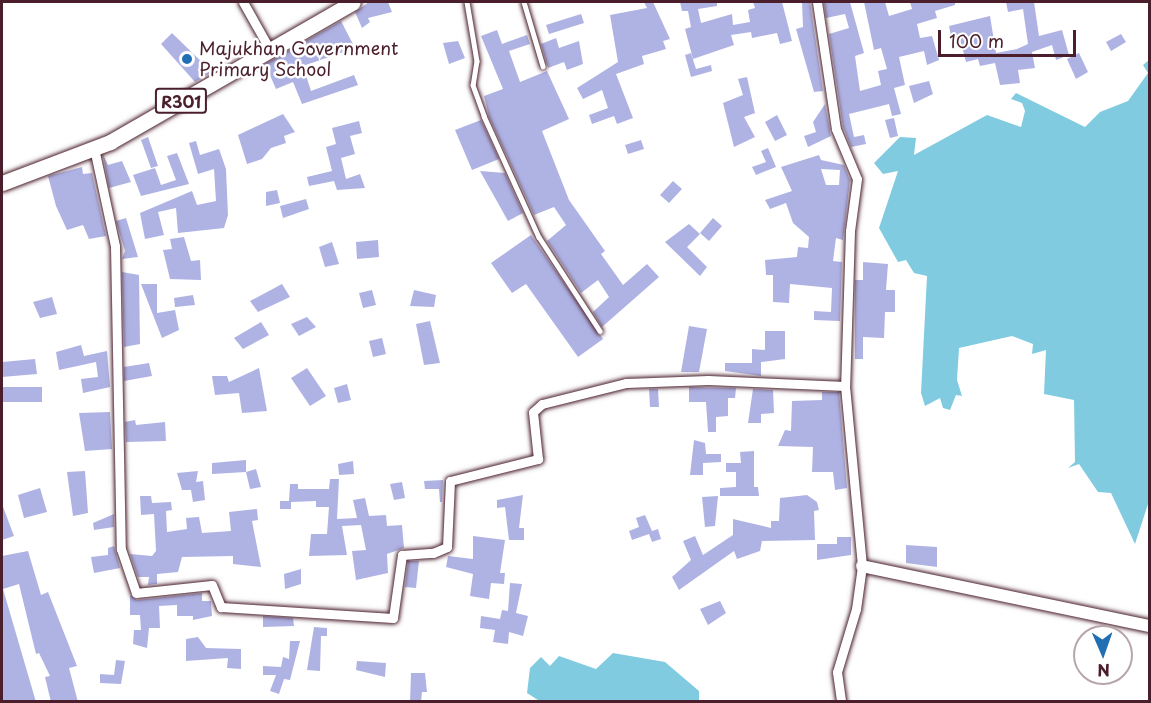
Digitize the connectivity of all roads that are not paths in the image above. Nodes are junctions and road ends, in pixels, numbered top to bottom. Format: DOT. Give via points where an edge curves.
graph roads {
  1 [pos="243,2"];
  2 [pos="353,2"];
  3 [pos="466,2"];
  4 [pos="524,2"];
  5 [pos="817,2"];
  6 [pos="270,50"];
  7 [pos="543,66"];
  8 [pos="94,148"];
  9 [pos="2,183"];
  10 [pos="600,331"];
  11 [pos="844,386"];
  12 [pos="862,566"];
  13 [pos="1149,626"];
  14 [pos="841,702"];
  1 -- 6 [label="street"];
  2 -- 6 [label="main road, R301"];
  3 -- 10 [label="lane" via="477,61 473,85 484,116 539,237"];
  4 -- 7 [label="lane"];
  5 -- 11 [label="street" via="836,129 857,171 850,231"];
  6 -- 8 [label="main road, R301"];
  8 -- 9 [label="main road, R301"];
  8 -- 11 [label="street" via="114,237 121,549 136,593 212,585 221,607 393,618 402,555 433,553 447,547 450,481 538,459 533,412 542,404 626,383 708,380"];
  11 -- 12 [label="street"];
  12 -- 13 [label="street"];
  12 -- 14 [label="street" via="856,609 837,672"];
}
